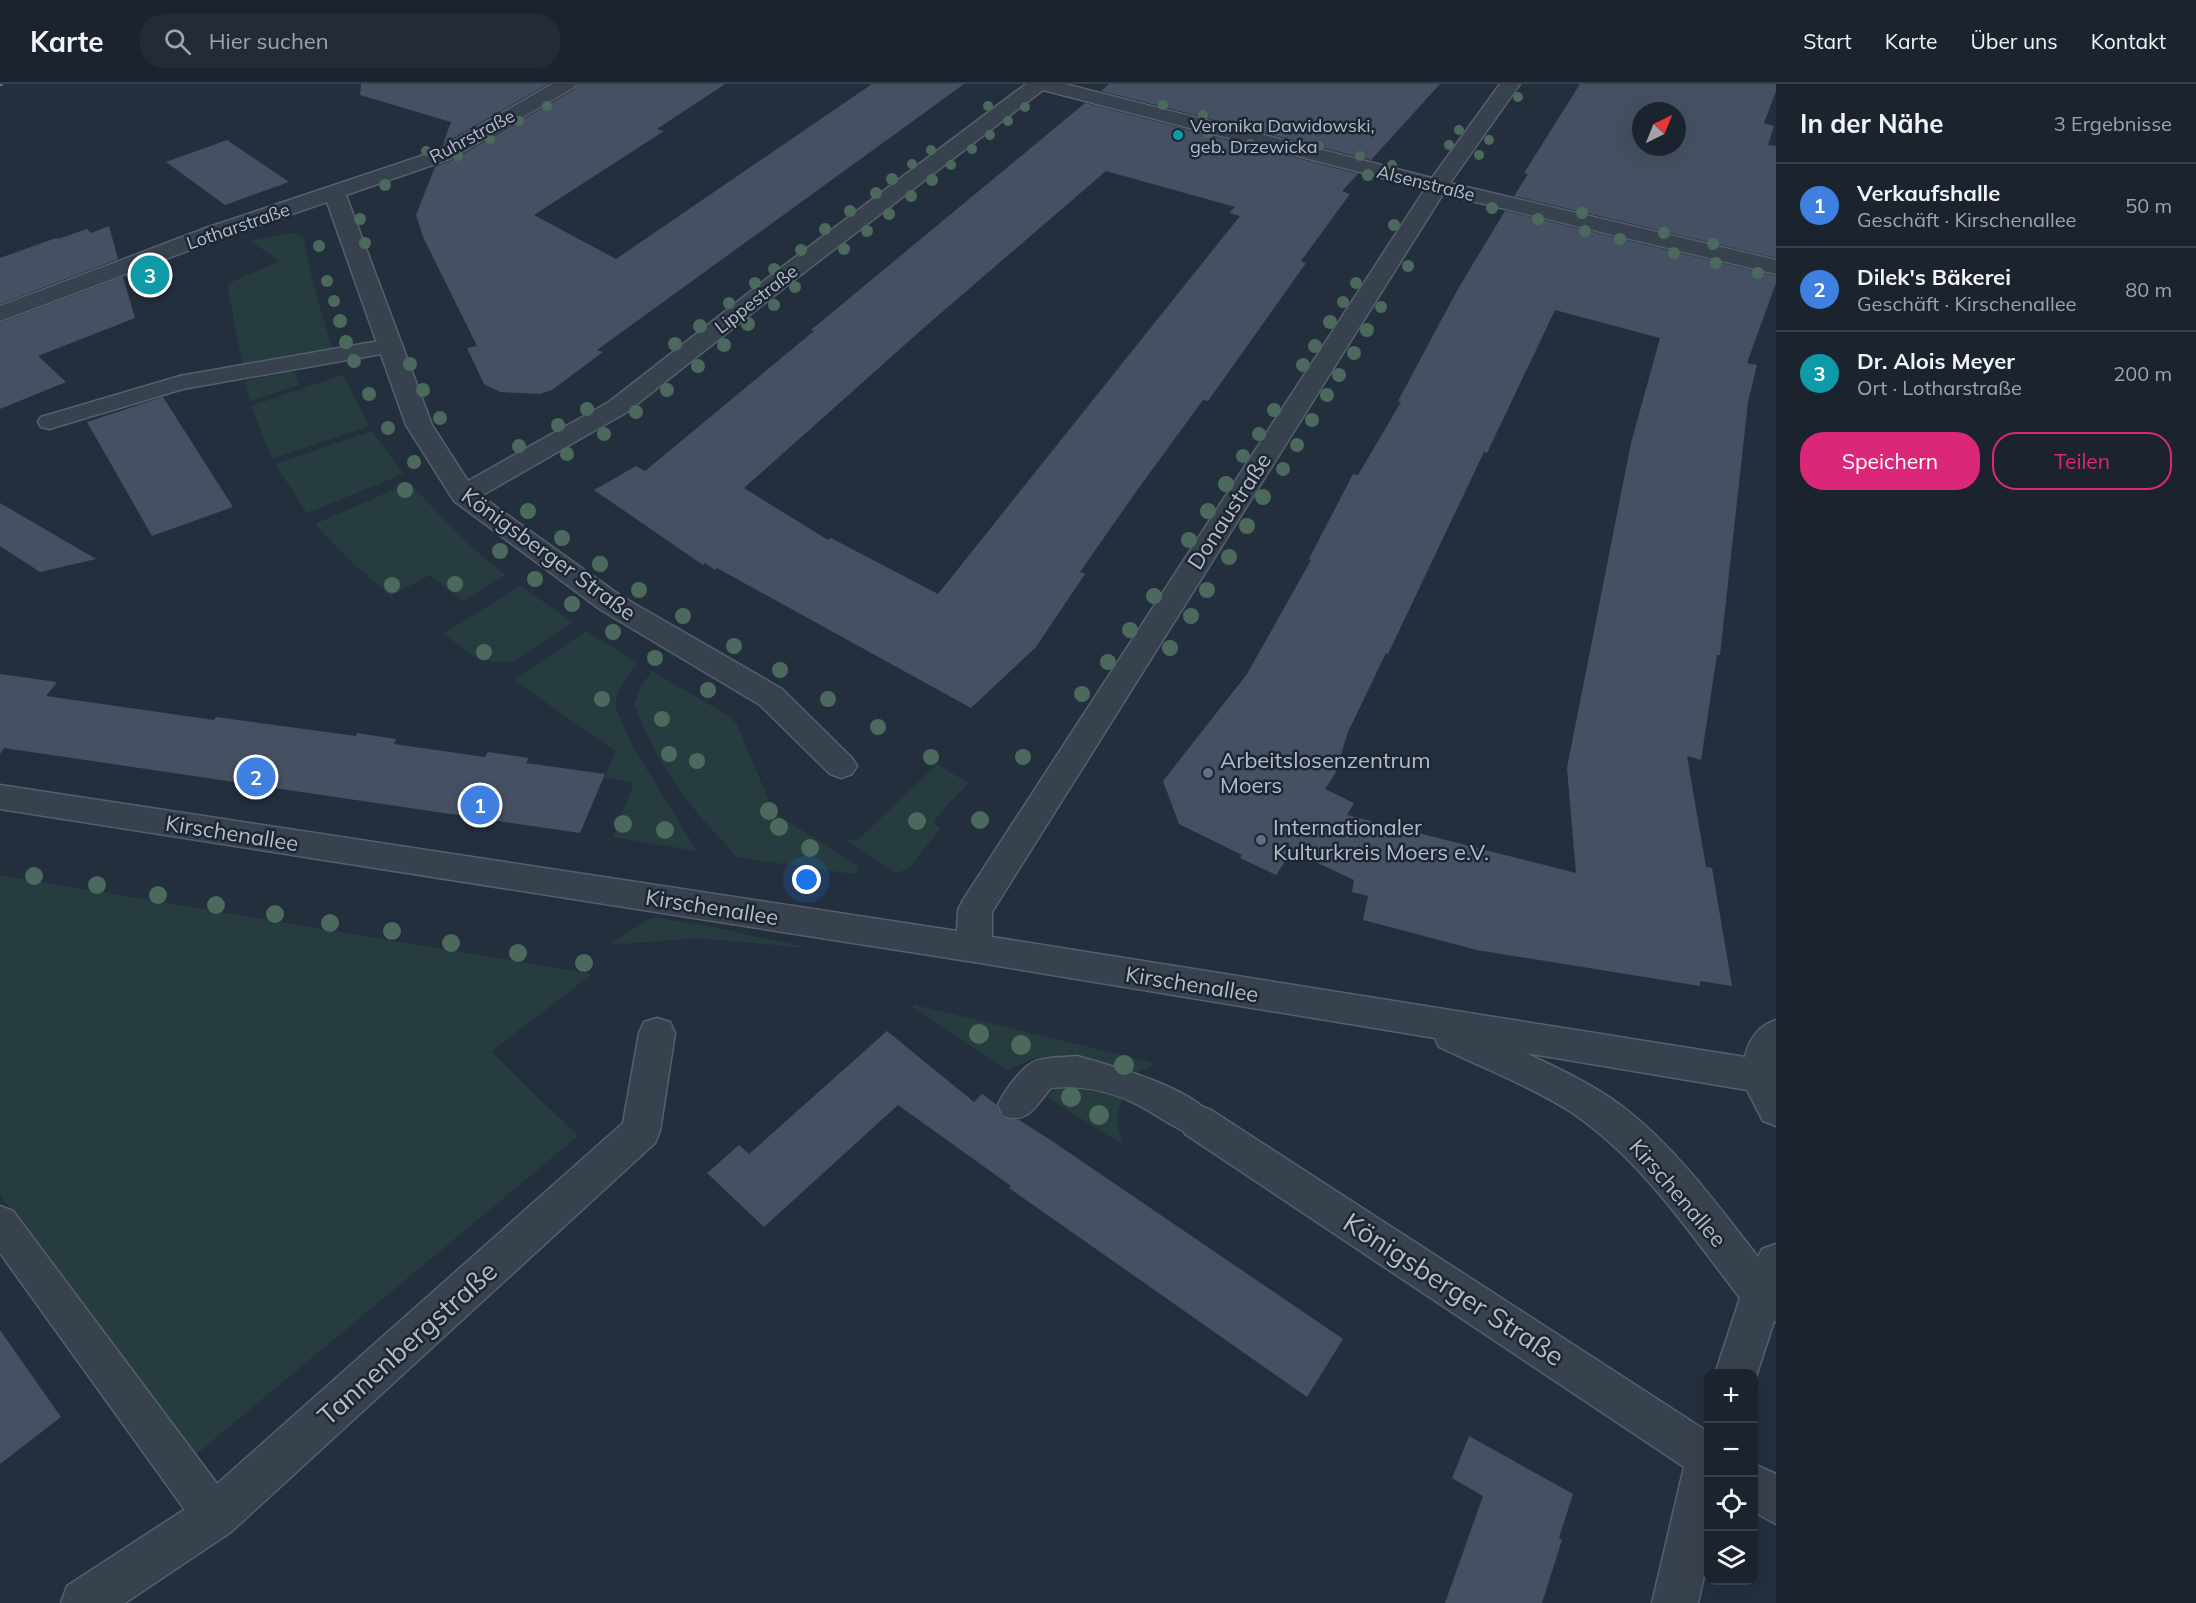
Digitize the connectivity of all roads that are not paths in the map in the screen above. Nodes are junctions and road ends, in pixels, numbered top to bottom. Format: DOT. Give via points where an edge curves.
graph roads {
  1 [pos="566,84"];
  2 [pos="1038,84"];
  3 [pos="1043,84"];
  4 [pos="1510,84"];
  5 [pos="375,178"];
  6 [pos="1437,186"];
  7 [pos="334,192"];
  8 [pos="1776,267"];
  9 [pos="0,314"];
  10 [pos="390,346"];
  11 [pos="49,422"];
  12 [pos="463,495"];
  13 [pos="841,766"];
  14 [pos="0,797"];
  15 [pos="975,948"];
  16 [pos="1423,1022"];
  17 [pos="657,1033"];
  18 [pos="1776,1035"];
  19 [pos="1761,1076"];
  20 [pos="1015,1105"];
  21 [pos="1776,1109"];
  22 [pos="1198,1122"];
  23 [pos="0,1223"];
  24 [pos="1771,1287"];
  25 [pos="1738,1369"];
  26 [pos="1704,1456"];
  27 [pos="1704,1476"];
  28 [pos="1758,1489"];
  29 [pos="1776,1501"];
  30 [pos="215,1516"];
  31 [pos="84,1603"];
  32 [pos="1675,1603"];
  1 -- 5 [label="street, Ruhrstraße" via="443,155"];
  2 -- 12 [label="street, Lippestraße" via="618,407"];
  3 -- 6 [label="street, Alsenstraße"];
  4 -- 6 [label="street, Donaustraße"];
  5 -- 7 [label="street, Lotharstraße"];
  6 -- 8 [label="street, Alsenstraße"];
  6 -- 15 [label="street, Donaustraße" via="975,910"];
  7 -- 9 [label="street, Lotharstraße"];
  7 -- 10 [label="street, Königsberger Straße"];
  10 -- 11 [label="lane" via="180,383"];
  10 -- 12 [label="street, Königsberger Straße" via="419,425"];
  12 -- 13 [label="street, Königsberger Straße" via="610,603 771,697"];
  14 -- 15 [label="street, Kirschenallee"];
  15 -- 16 [label="street, Kirschenallee"];
  16 -- 19 [label="street, Kirschenallee"];
  16 -- 24 [label="street, Kirschenallee" via="1584,1101 1665,1172"];
  17 -- 30 [label="street, Tannenbergstraße" via="641,1131"];
  18 -- 19 [label="street" via="1761,1060"];
  19 -- 21 [label="street"];
  20 -- 22 [label="lane" via="1042,1074 1077,1071 1140,1089"];
  22 -- 26 [label="street, Königsberger Straße"];
  23 -- 30 [label="lane"];
  24 -- 25 [label="street"];
  27 -- 32 [label="street"];
  28 -- 29 [label="street"];
  30 -- 31 [label="street, Tannenbergstraße"];
}
